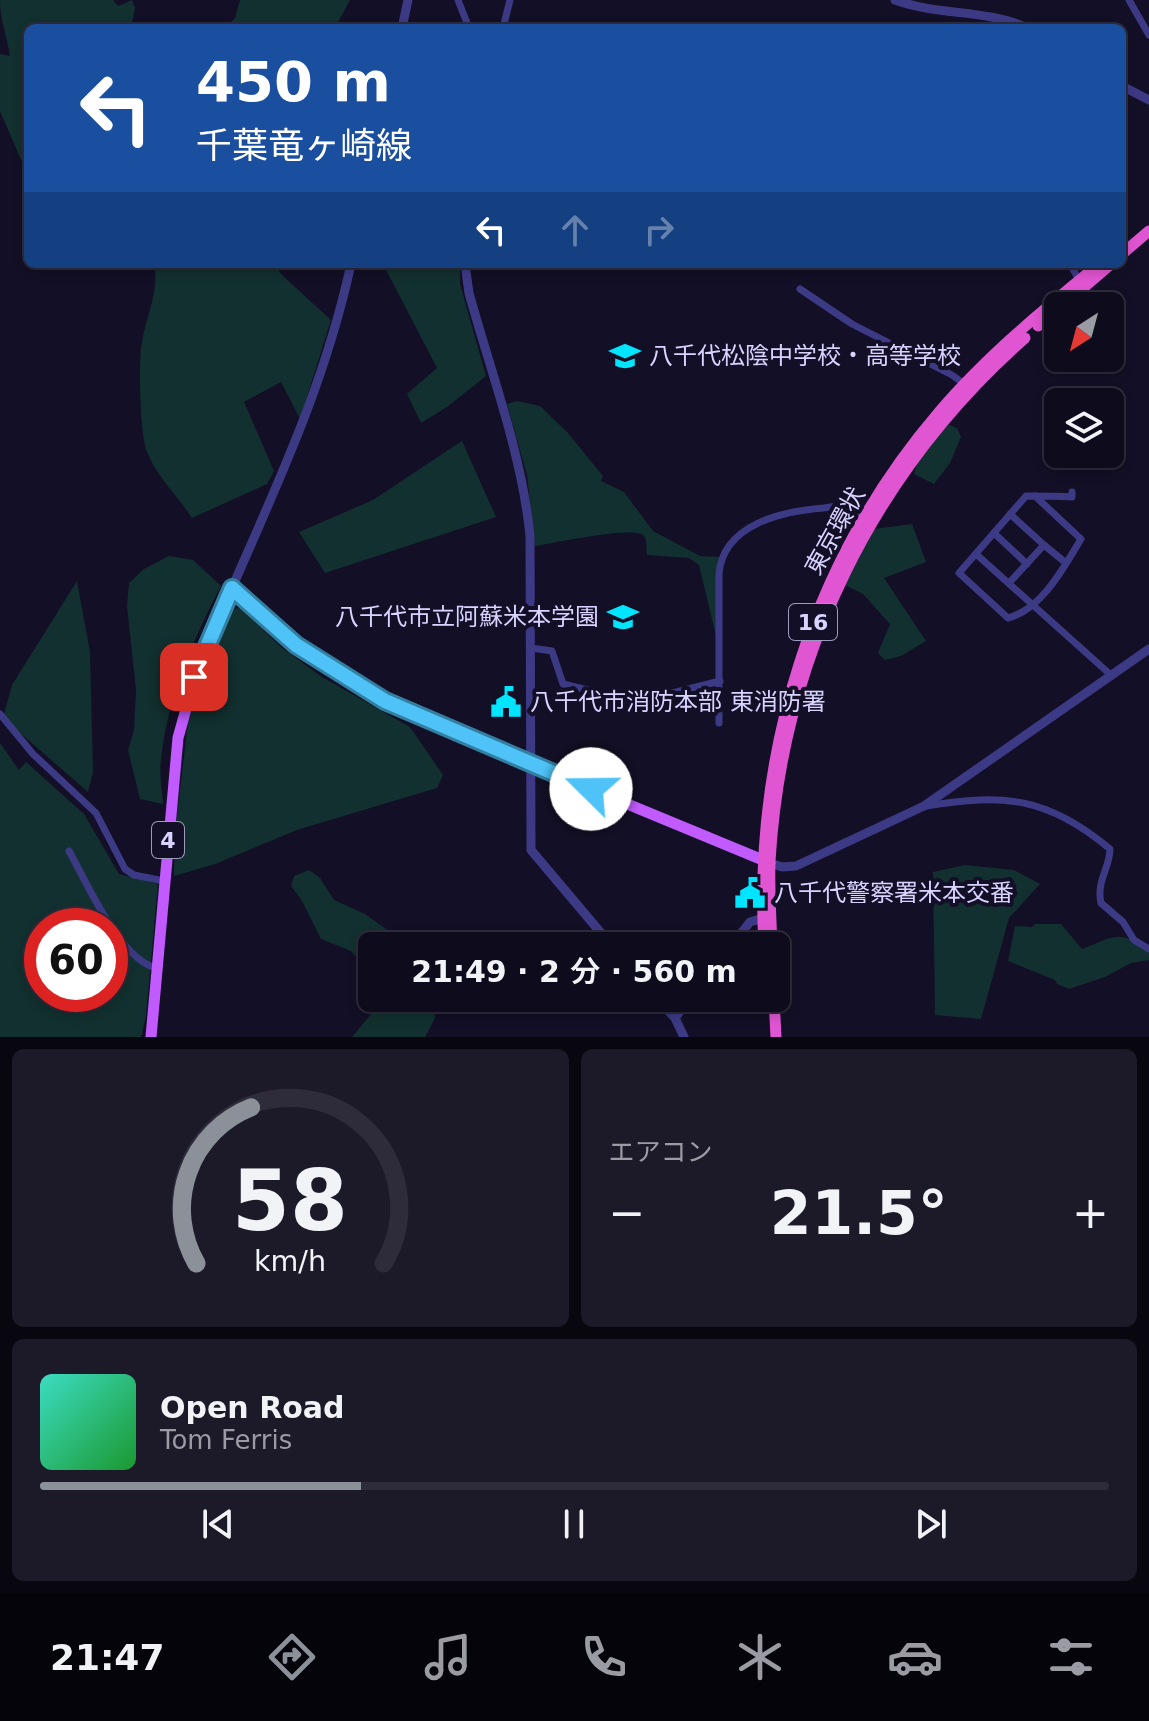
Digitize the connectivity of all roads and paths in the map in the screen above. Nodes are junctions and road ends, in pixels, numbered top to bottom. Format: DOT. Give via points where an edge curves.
graph roads {
  1 [pos="408,0"];
  2 [pos="458,0"];
  3 [pos="510,0"];
  4 [pos="895,0"];
  5 [pos="1129,0"];
  6 [pos="403,24"];
  7 [pos="467,24"];
  8 [pos="504,24"];
  9 [pos="1017,24"];
  10 [pos="1149,35"];
  11 [pos="1126,89"];
  12 [pos="1149,100"];
  13 [pos="1149,222"];
  14 [pos="1149,231"];
  15 [pos="1126,242"];
  16 [pos="1126,251"];
  17 [pos="350,268"];
  18 [pos="466,268"];
  19 [pos="1072,268"];
  20 [pos="1095,268"];
  21 [pos="1105,268"];
  22 [pos="1081,284"];
  23 [pos="800,289"];
  24 [pos="1074,292"];
  25 [pos="1044,322"];
  26 [pos="968,386"];
  27 [pos="1072,492"];
  28 [pos="1035,496"];
  29 [pos="1010,514"];
  30 [pos="865,515"];
  31 [pos="994,533"];
  32 [pos="1044,545"];
  33 [pos="976,554"];
  34 [pos="1066,563"];
  35 [pos="1027,564"];
  36 [pos="1009,583"];
  37 [pos="232,588"];
  38 [pos="1033,605"];
  39 [pos="531,648"];
  40 [pos="1149,649"];
  41 [pos="1112,676"];
  42 [pos="720,681"];
  43 [pos="0,714"];
  44 [pos="719,723"];
  45 [pos="531,764"];
  46 [pos="924,806"];
  47 [pos="69,851"];
  48 [pos="766,862"];
  49 [pos="164,881"];
  50 [pos="763,918"];
  51 [pos="600,932"];
  52 [pos="742,932"];
  53 [pos="764,932"];
  54 [pos="771,932"];
  55 [pos="1149,949"];
  56 [pos="157,968"];
  57 [pos="670,1012"];
  58 [pos="680,1012"];
  59 [pos="768,1012"];
  60 [pos="775,1012"];
  61 [pos="675,1018"];
  62 [pos="151,1037"];
  63 [pos="684,1037"];
  64 [pos="769,1037"];
  65 [pos="776,1037"];
  1 -- 6 [label="street"];
  2 -- 7 [label="street"];
  3 -- 8 [label="street"];
  4 -- 9 [label="street" via="929,10 992,15"];
  5 -- 10 [label="street"];
  11 -- 12 [label="street"];
  13 -- 15 [label="highway"];
  14 -- 16 [label="highway"];
  17 -- 37 [label="street" via="328,352 283,475"];
  18 -- 39 [label="street" via="528,513"];
  19 -- 22 [label="street"];
  20 -- 22 [label="highway, 東京環状 / 16"];
  21 -- 22 [label="highway, 東京環状 / 16"];
  22 -- 24 [label="highway, 東京環状 / 16"];
  22 -- 26 [label="highway, 東京環状 / 16"];
  23 -- 26 [label="street" via="852,324"];
  25 -- 26 [label="highway, 東京環状 / 16"];
  26 -- 30 [label="highway, 東京環状 / 16" via="926,428"];
  26 -- 48 [label="highway, 東京環状 / 16" via="899,477 830,601 792,712"];
  27 -- 28 [label="street" via="1072,497"];
  28 -- 29 [label="street" via="1026,496"];
  28 -- 34 [label="street" via="1081,539"];
  29 -- 31 [label="street"];
  29 -- 32 [label="street"];
  30 -- 42 [label="street" via="848,506 768,517 729,545 719,574"];
  30 -- 48 [label="highway, 東京環状 / 16" via="823,598 794,676 770,782"];
  31 -- 33 [label="street"];
  31 -- 35 [label="street"];
  32 -- 34 [label="street"];
  32 -- 35 [label="street"];
  33 -- 36 [label="street"];
  33 -- 38 [label="street" via="959,573 1008,618"];
  34 -- 38 [label="street"];
  35 -- 36 [label="street"];
  36 -- 38 [label="street"];
  37 -- 45 [label="main road" via="296,645 361,687 417,717"];
  37 -- 49 [label="main road, 4" via="199,662 181,727"];
  38 -- 41 [label="street"];
  39 -- 42 [label="street" via="552,651 563,684 637,702"];
  39 -- 45 [label="street"];
  40 -- 41 [label="street"];
  41 -- 46 [label="street"];
  42 -- 44 [label="street"];
  43 -- 49 [label="street" via="33,754 96,813 125,869"];
  45 -- 48 [label="main road"];
  45 -- 51 [label="street" via="531,850"];
  46 -- 48 [label="street" via="796,866"];
  46 -- 55 [label="street" via="988,798 1054,811 1110,849 1100,883 1101,903"];
  47 -- 56 [label="street" via="120,940 139,961"];
  48 -- 50 [label="highway, 東京環状 / 16"];
  48 -- 54 [label="highway, 東京環状 / 16"];
  49 -- 56 [label="main road, 4"];
  50 -- 52 [label="street"];
  50 -- 53 [label="highway, 東京環状 / 16"];
  56 -- 62 [label="main road, 4"];
  57 -- 61 [label="street"];
  58 -- 61 [label="street"];
  59 -- 64 [label="highway"];
  60 -- 65 [label="highway"];
  61 -- 63 [label="street"];
}
